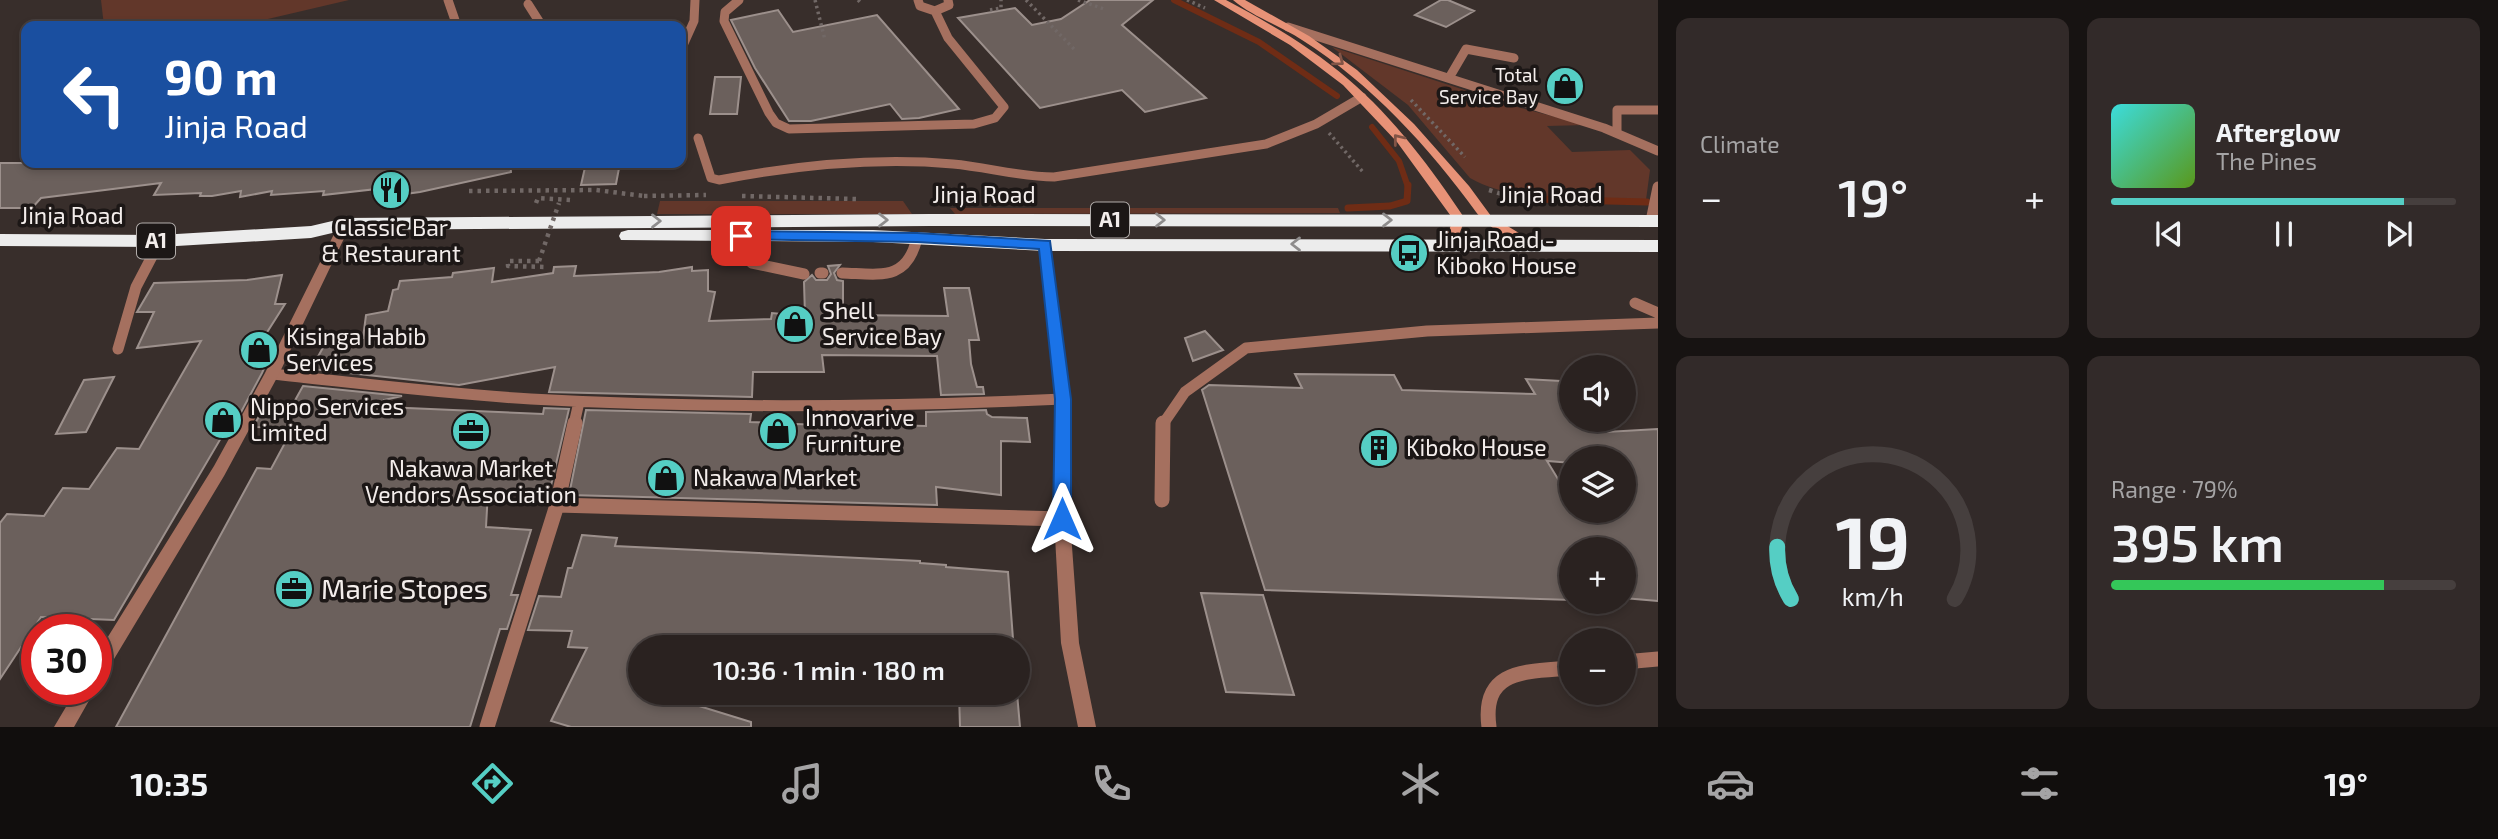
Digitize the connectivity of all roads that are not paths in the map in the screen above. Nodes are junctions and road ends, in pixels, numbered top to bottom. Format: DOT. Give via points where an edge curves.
graph roads {
  1 [pos="448,0"];
  2 [pos="695,0"];
  3 [pos="739,0"];
  4 [pos="918,0"];
  5 [pos="948,0"];
  6 [pos="1219,0"];
  7 [pos="1238,0"];
  8 [pos="528,4"];
  9 [pos="935,11"];
  10 [pos="455,21"];
  11 [pos="536,21"];
  12 [pos="1288,27"];
  13 [pos="686,43"];
  14 [pos="1514,58"];
  15 [pos="1449,78"];
  16 [pos="1362,97"];
  17 [pos="1658,110"];
  18 [pos="1617,133"];
  19 [pos="698,138"];
  20 [pos="1658,151"];
  21 [pos="1658,187"];
  22 [pos="1483,214"];
  23 [pos="1457,216"];
  24 [pos="1655,221"];
  25 [pos="342,231"];
  26 [pos="741,236"];
  27 [pos="917,237"];
  28 [pos="0,240"];
  29 [pos="160,241"];
  30 [pos="1528,244"];
  31 [pos="1045,245"];
  32 [pos="1450,245"];
  33 [pos="1658,246"];
  34 [pos="842,273"];
  35 [pos="804,274"];
  36 [pos="1635,303"];
  37 [pos="1658,313"];
  38 [pos="1658,323"];
  39 [pos="118,349"];
  40 [pos="272,374"];
  41 [pos="1063,399"];
  42 [pos="579,402"];
  43 [pos="1162,500"];
  44 [pos="557,505"];
  45 [pos="1062,519"];
  46 [pos="112,647"];
  47 [pos="1658,659"];
  48 [pos="1636,662"];
  49 [pos="1559,669"];
  50 [pos="77,705"];
  51 [pos="63,727"];
  52 [pos="487,727"];
  53 [pos="1087,727"];
  54 [pos="1489,727"];
  1 -- 10 [label="lane"];
  2 -- 13 [label="lane"];
  3 -- 9 [label="lane" via="725,12 724,21 769,113 789,129 974,124 1001,114 1004,107 948,38"];
  4 -- 9 [label="lane" via="920,6"];
  5 -- 9 [label="lane" via="946,8"];
  6 -- 16 [label="main road" via="1304,51"];
  7 -- 12 [label="main road"];
  8 -- 11 [label="lane"];
  12 -- 15 [label="lane"];
  12 -- 22 [label="main road, one-way" via="1378,93"];
  14 -- 15 [label="lane" via="1466,49"];
  15 -- 18 [label="lane"];
  16 -- 19 [label="lane" via="1342,111 1266,144 1044,178 955,164 884,160 782,168 715,180"];
  23 -- 16 [label="main road, one-way"];
  17 -- 18 [label="lane" via="1617,110"];
  18 -- 20 [label="lane"];
  21 -- 24 [label="lane"];
  22 -- 23 [label="highway, Jinja Road / A1"];
  22 -- 24 [label="highway, Jinja Road / A1"];
  22 -- 30 [label="main road"];
  25 -- 23 [label="highway, Jinja Road / A1, one-way" via="639,221"];
  23 -- 32 [label="main road"];
  25 -- 26 [label="highway, Jinja Road / A1"];
  25 -- 29 [label="highway, Jinja Road / A1"];
  25 -- 40 [label="street"];
  26 -- 27 [label="highway, Jinja Road / A1"];
  26 -- 35 [label="lane" via="752,263"];
  27 -- 31 [label="highway, Jinja Road / A1"];
  27 -- 34 [label="lane" via="915,256 901,270"];
  28 -- 29 [label="highway, Jinja Road / A1"];
  29 -- 39 [label="lane" via="136,287"];
  30 -- 32 [label="highway, Jinja Road / A1"];
  30 -- 33 [label="highway, Jinja Road / A1"];
  32 -- 31 [label="highway, Jinja Road / A1, one-way"];
  31 -- 41 [label="street"];
  36 -- 37 [label="lane"];
  38 -- 43 [label="lane" via="1427,331 1246,348 1185,392 1163,423"];
  40 -- 42 [label="lane"];
  40 -- 46 [label="street"];
  41 -- 42 [label="lane" via="863,408"];
  41 -- 45 [label="street"];
  42 -- 44 [label="lane"];
  44 -- 45 [label="lane"];
  44 -- 52 [label="lane"];
  45 -- 53 [label="street" via="1070,643"];
  47 -- 48 [label="lane"];
  49 -- 54 [label="lane" via="1511,675 1497,683 1487,701"];
  50 -- 51 [label="street"];
}
